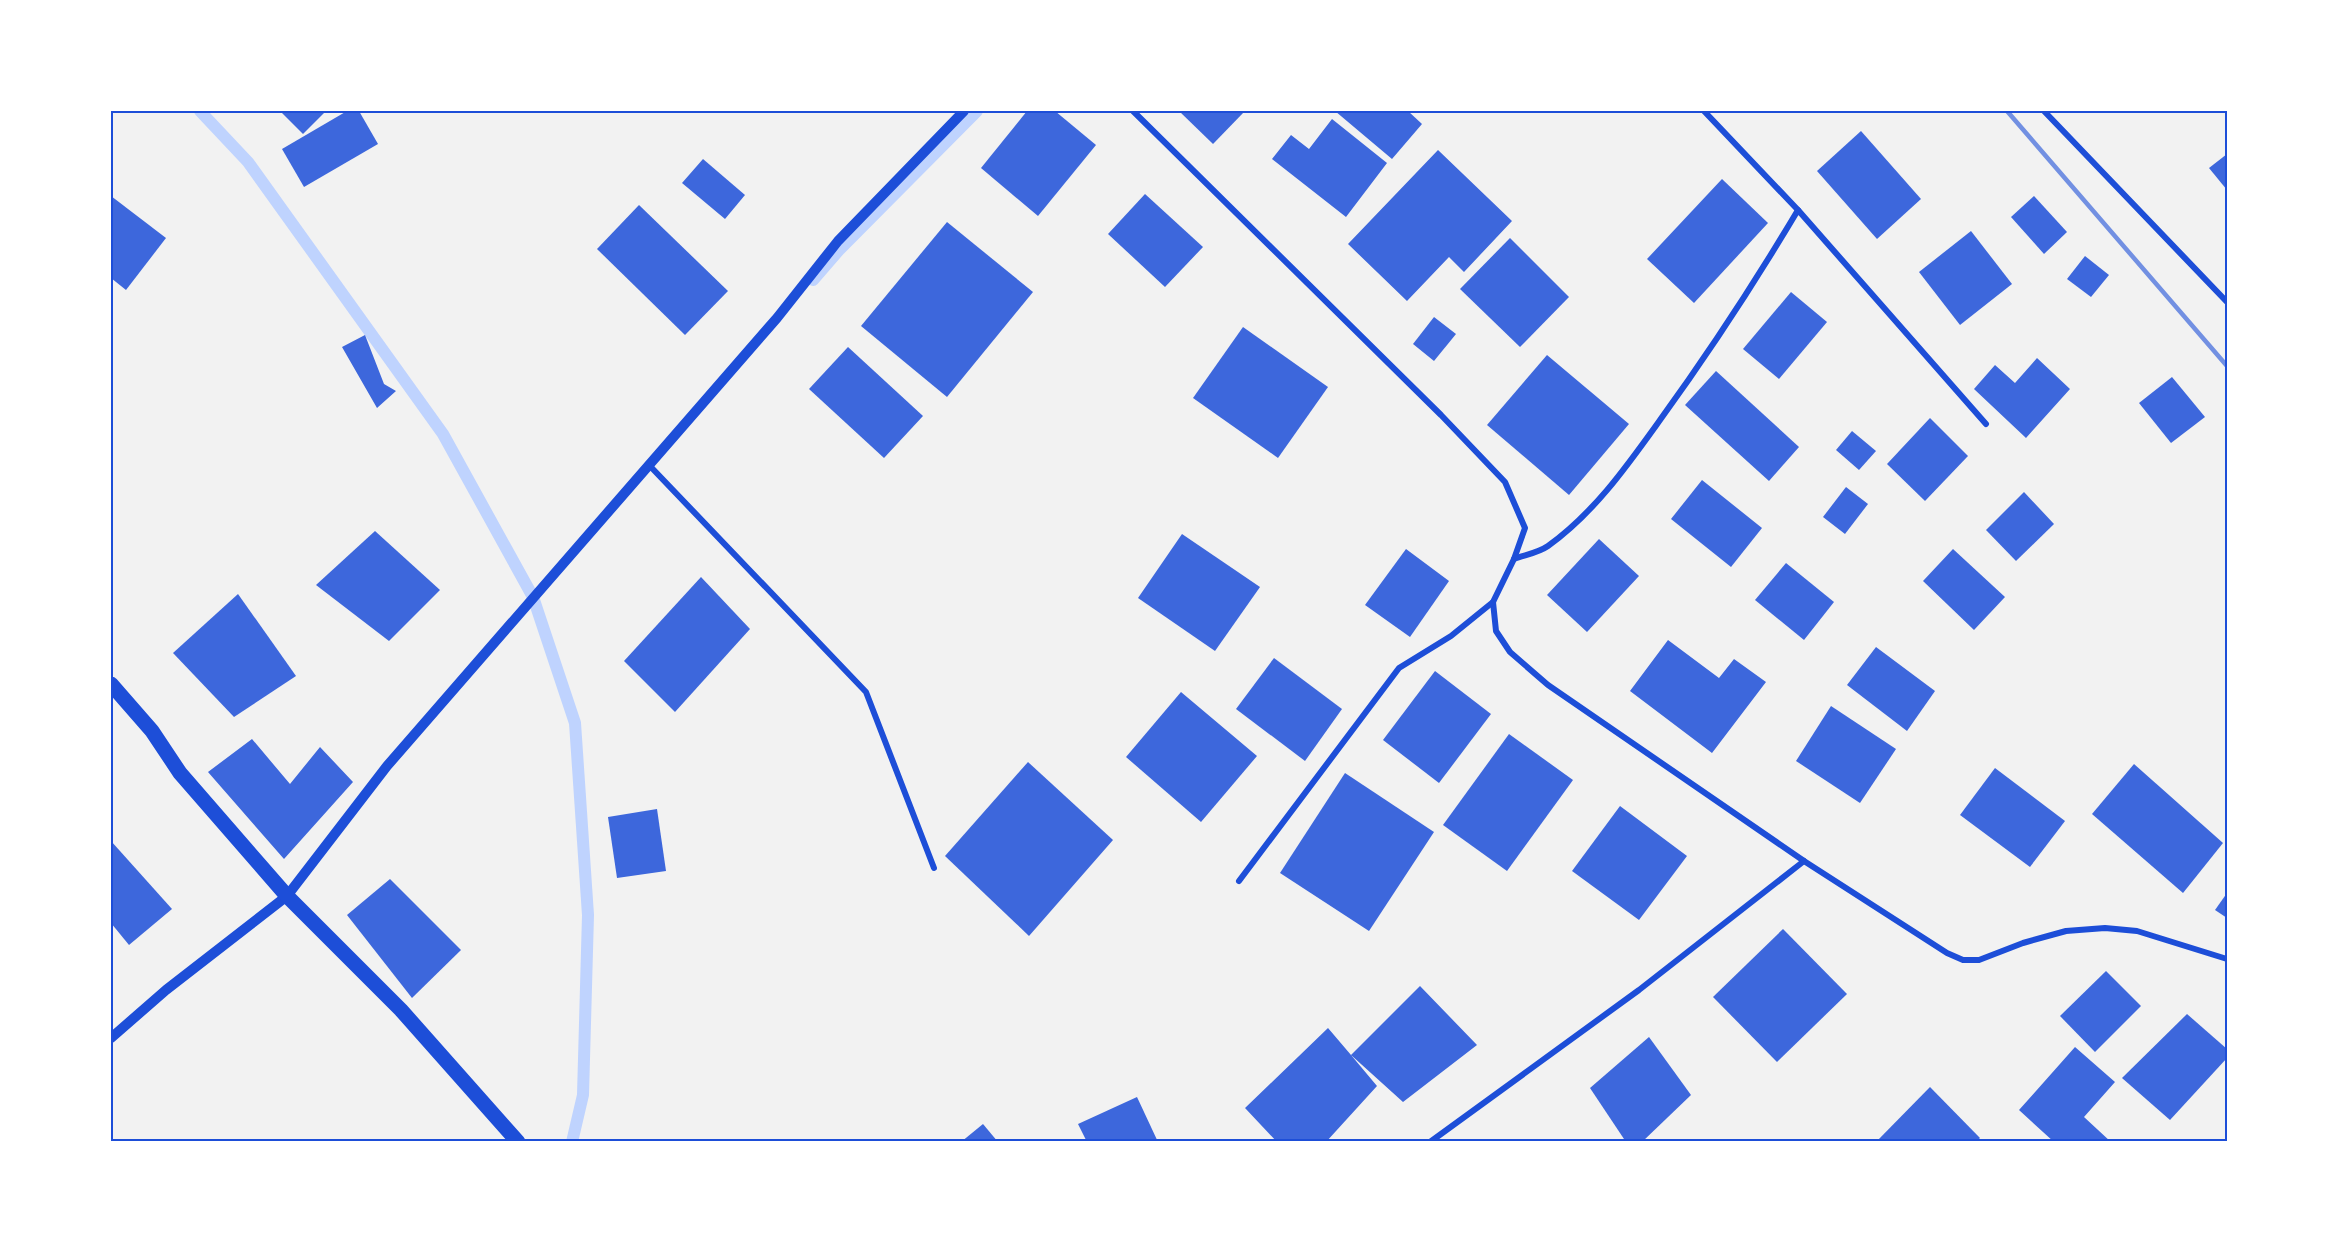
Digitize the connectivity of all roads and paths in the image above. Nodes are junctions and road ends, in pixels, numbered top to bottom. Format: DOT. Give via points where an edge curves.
graph roads {
  1 [pos="963,111"];
  2 [pos="1133,111"];
  3 [pos="1704,111"];
  4 [pos="2044,111"];
  5 [pos="1798,210"];
  6 [pos="2227,302"];
  7 [pos="1986,424"];
  8 [pos="649,465"];
  9 [pos="1514,559"];
  10 [pos="1493,603"];
  11 [pos="111,684"];
  12 [pos="1804,861"];
  13 [pos="934,868"];
  14 [pos="1239,881"];
  15 [pos="287,896"];
  16 [pos="2227,958"];
  17 [pos="111,1038"];
  18 [pos="518,1142"];
  19 [pos="1430,1142"];
  1 -- 8 [label="street" via="838,241 777,318"];
  2 -- 9 [label="street" via="1505,482 1525,528"];
  3 -- 5 [label="street"];
  4 -- 6 [label="street"];
  5 -- 7 [label="street"];
  5 -- 9 [label="street" via="1709,353 1625,468 1585,516 1546,548"];
  8 -- 13 [label="street" via="866,692"];
  8 -- 15 [label="street" via="387,766"];
  9 -- 10 [label="street"];
  10 -- 12 [label="street" via="1496,631 1510,652 1548,685"];
  10 -- 14 [label="street" via="1399,669"];
  11 -- 15 [label="main road" via="152,731 180,774"];
  12 -- 16 [label="street" via="1963,960 1979,960 2066,931 2105,928 2137,931"];
  12 -- 19 [label="street" via="1639,990"];
  15 -- 17 [label="street"];
  15 -- 18 [label="main road" via="401,1010"];
}
